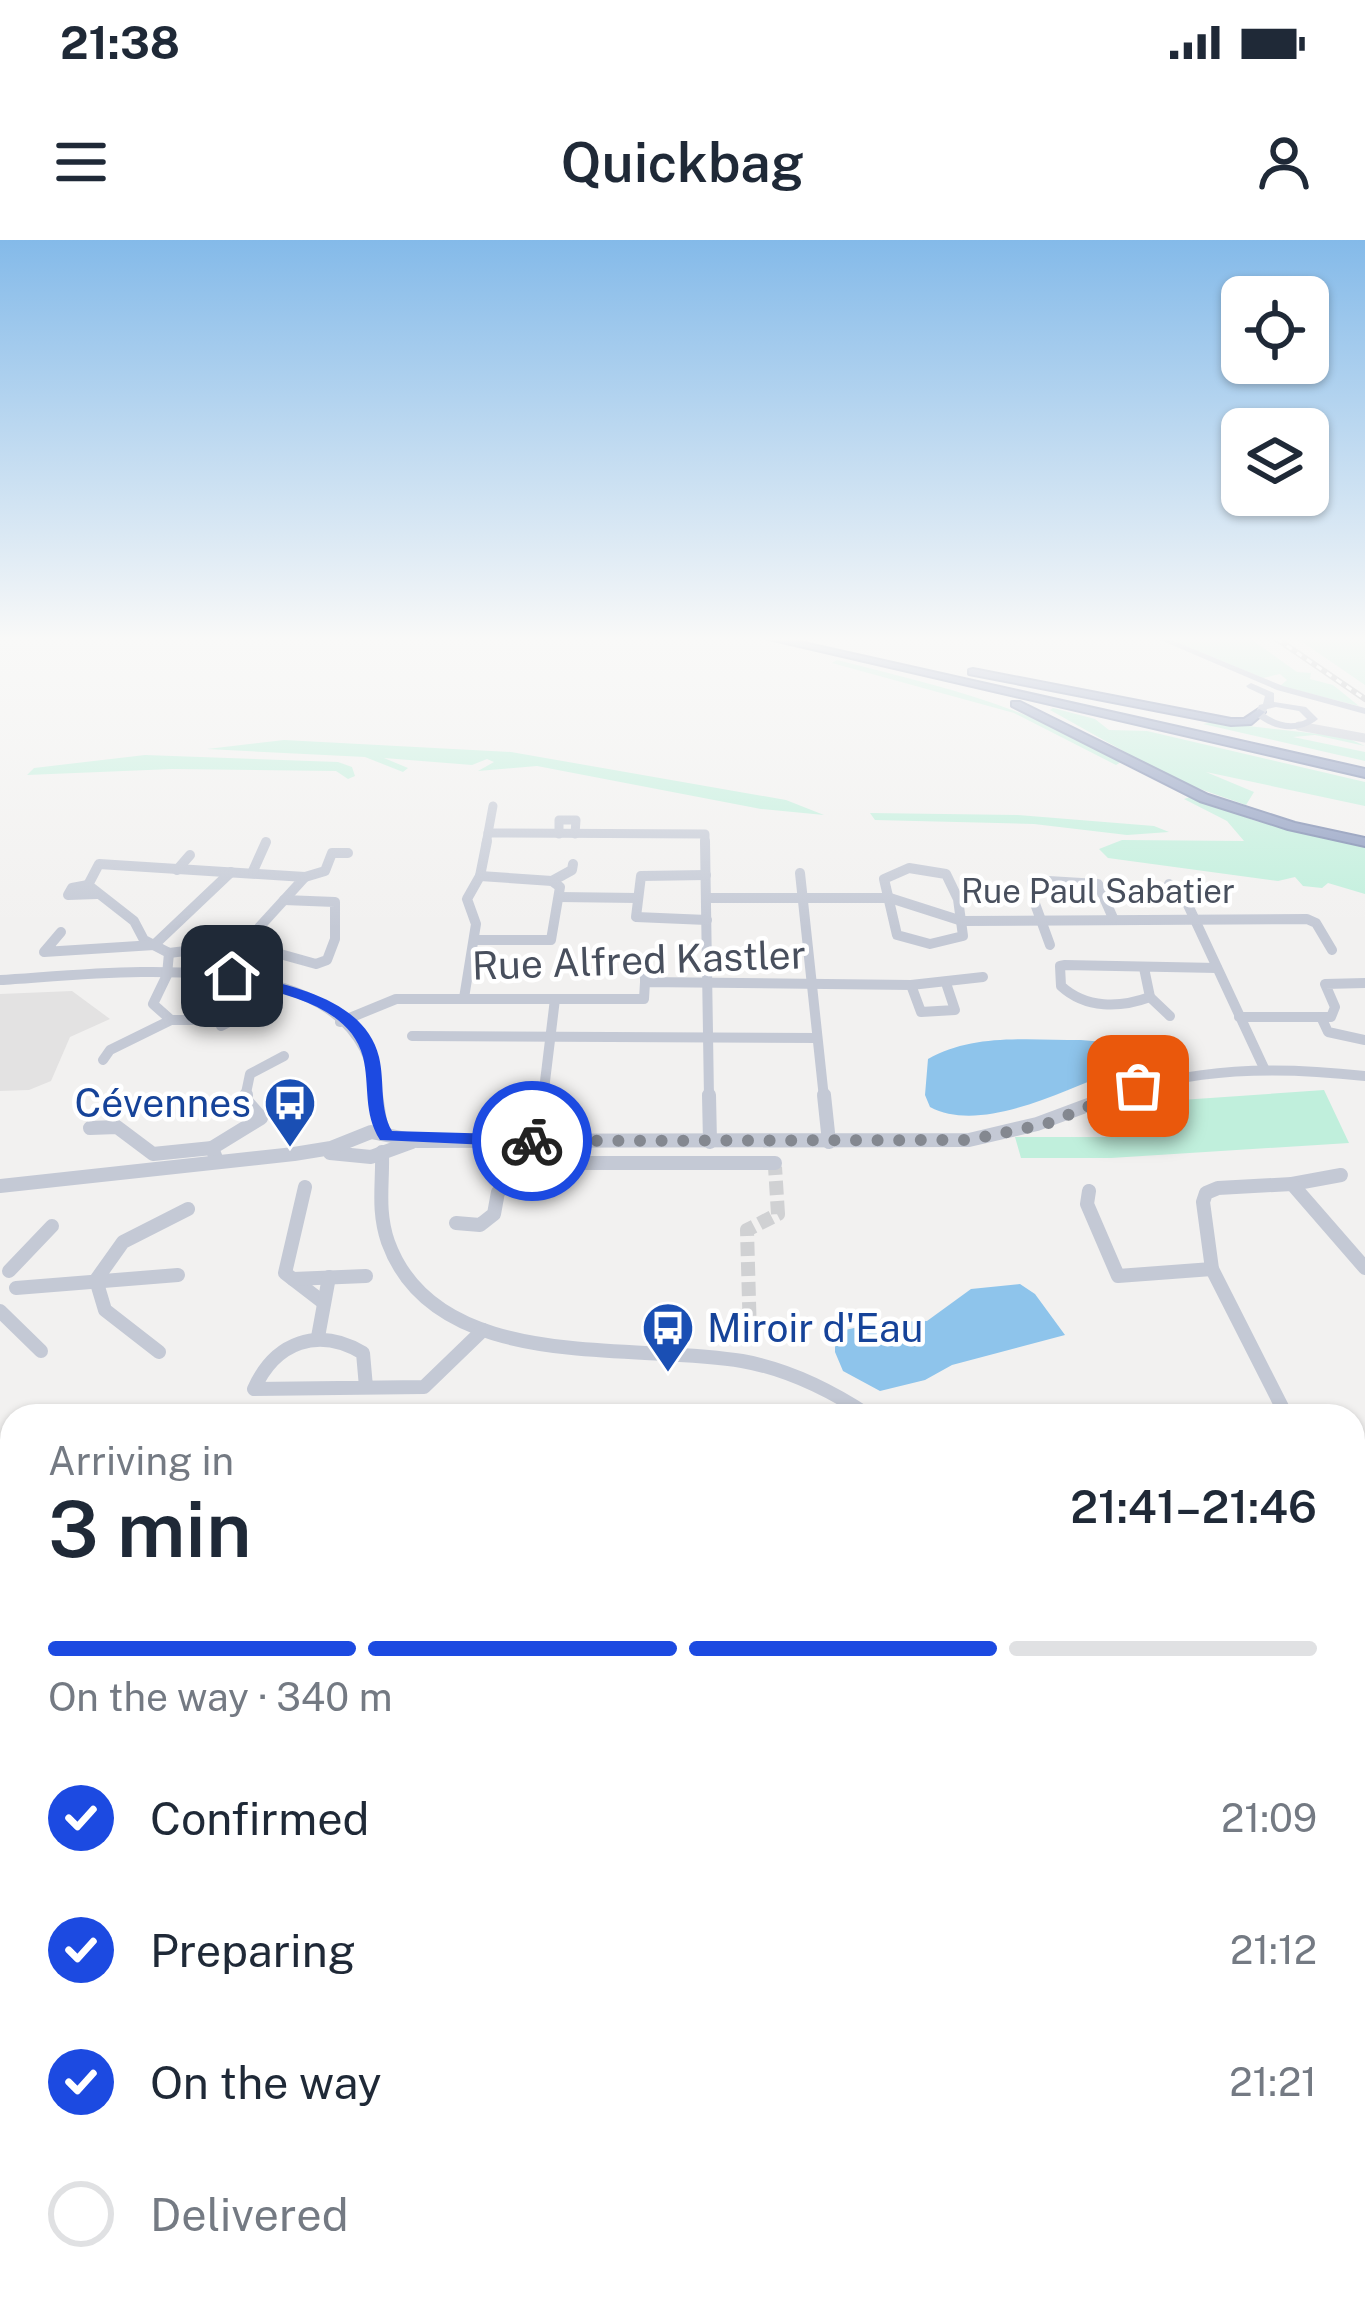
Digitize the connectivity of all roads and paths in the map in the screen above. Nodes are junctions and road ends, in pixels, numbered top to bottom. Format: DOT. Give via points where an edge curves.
graph roads {
  1 [pos="1079,735"];
  2 [pos="1212,735"];
  3 [pos="1221,735"];
  4 [pos="1365,769"];
  5 [pos="493,806"];
  6 [pos="488,833"];
  7 [pos="559,834"];
  8 [pos="574,834"];
  9 [pos="266,842"];
  10 [pos="1365,842"];
  11 [pos="348,854"];
  12 [pos="190,855"];
  13 [pos="573,864"];
  14 [pos="177,870"];
  15 [pos="253,871"];
  16 [pos="231,872"];
  17 [pos="800,873"];
  18 [pos="706,874"];
  19 [pos="479,876"];
  20 [pos="305,877"];
  21 [pos="552,880"];
  22 [pos="1181,888"];
  23 [pos="559,898"];
  24 [pos="637,898"];
  25 [pos="706,898"];
  26 [pos="802,898"];
  27 [pos="890,898"];
  28 [pos="284,900"];
  29 [pos="1113,918"];
  30 [pos="1194,919"];
  31 [pos="707,920"];
  32 [pos="962,921"];
  33 [pos="1044,921"];
  34 [pos="61,932"];
  35 [pos="475,940"];
  36 [pos="244,944"];
  37 [pos="154,945"];
  38 [pos="1050,945"];
  39 [pos="1332,950"];
  40 [pos="169,953"];
  41 [pos="638,964"];
  42 [pos="1144,968"];
  43 [pos="1217,968"];
  44 [pos="167,975"];
  45 [pos="983,976"];
  46 [pos="0,980"];
  47 [pos="645,982"];
  48 [pos="708,982"];
  49 [pos="812,982"];
  50 [pos="1365,982"];
  51 [pos="946,983"];
  52 [pos="911,985"];
  53 [pos="1150,994"];
  54 [pos="464,998"];
  55 [pos="555,999"];
  56 [pos="1170,1016"];
  57 [pos="1239,1017"];
  58 [pos="1321,1017"];
  59 [pos="171,1020"];
  60 [pos="342,1020"];
  61 [pos="221,1026"];
  62 [pos="412,1036"];
  63 [pos="550,1037"];
  64 [pos="708,1037"];
  65 [pos="818,1038"];
  66 [pos="1365,1040"];
  67 [pos="284,1056"];
  68 [pos="103,1060"];
  69 [pos="1264,1068"];
  70 [pos="1365,1076"];
  71 [pos="90,1129"];
  72 [pos="515,1141"];
  73 [pos="538,1141"];
  74 [pos="710,1142"];
  75 [pos="774,1142"];
  76 [pos="829,1142"];
  77 [pos="383,1144"];
  78 [pos="356,1146"];
  79 [pos="214,1155"];
  80 [pos="535,1163"];
  81 [pos="1341,1175"];
  82 [pos="379,1176"];
  83 [pos="1292,1184"];
  84 [pos="0,1186"];
  85 [pos="305,1187"];
  86 [pos="1089,1192"];
  87 [pos="188,1208"];
  88 [pos="456,1222"];
  89 [pos="52,1226"];
  90 [pos="1365,1268"];
  91 [pos="4,1269"];
  92 [pos="1212,1269"];
  93 [pos="178,1274"];
  94 [pos="288,1276"];
  95 [pos="366,1276"];
  96 [pos="329,1277"];
  97 [pos="96,1280"];
  98 [pos="16,1288"];
  99 [pos="324,1303"];
  100 [pos="0,1309"];
  101 [pos="483,1330"];
  102 [pos="318,1337"];
  103 [pos="41,1352"];
  104 [pos="159,1352"];
  105 [pos="366,1387"];
  106 [pos="849,1404"];
  107 [pos="1280,1404"];
  1 -- 10 [label="highway" via="1204,798"];
  2 -- 4 [label="highway"];
  3 -- 4 [label="highway"];
  5 -- 6 [label="street"];
  6 -- 7 [label="street"];
  6 -- 19 [label="street"];
  7 -- 8 [label="street"];
  7 -- 8 [label="street" via="559,820 570,814"];
  8 -- 18 [label="street" via="705,834"];
  9 -- 15 [label="street"];
  11 -- 20 [label="street" via="332,853 325,871"];
  12 -- 14 [label="street"];
  13 -- 21 [label="street"];
  14 -- 16 [label="street"];
  14 -- 37 [label="street" via="101,860 92,890"];
  15 -- 16 [label="street"];
  15 -- 20 [label="street"];
  16 -- 37 [label="street"];
  17 -- 26 [label="street"];
  18 -- 24 [label="street" via="641,876"];
  18 -- 25 [label="street"];
  19 -- 21 [label="street"];
  19 -- 35 [label="street" via="467,899"];
  20 -- 28 [label="street"];
  21 -- 23 [label="street"];
  22 -- 30 [label="street"];
  23 -- 24 [label="street"];
  23 -- 35 [label="street" via="551,940"];
  24 -- 31 [label="street" via="638,919"];
  25 -- 26 [label="street, Rue Paul Sabatier"];
  25 -- 31 [label="street"];
  26 -- 27 [label="street, Rue Paul Sabatier"];
  26 -- 49 [label="street"];
  27 -- 32 [label="street, Rue Paul Sabatier"];
  27 -- 32 [label="street" via="893,928 905,940 954,941 963,936"];
  27 -- 32 [label="street" via="884,879 892,872 940,871"];
  28 -- 36 [label="street"];
  28 -- 36 [label="street" via="335,902 327,960 316,964"];
  29 -- 30 [label="street, Rue Paul Sabatier"];
  29 -- 33 [label="street, Rue Paul Sabatier"];
  29 -- 33 [label="street" via="1098,884 1032,880"];
  30 -- 39 [label="street, Rue Paul Sabatier" via="1307,919"];
  30 -- 43 [label="street"];
  31 -- 48 [label="street"];
  32 -- 33 [label="street, Rue Paul Sabatier"];
  33 -- 38 [label="street"];
  34 -- 37 [label="street" via="44,952"];
  35 -- 54 [label="street"];
  36 -- 40 [label="street"];
  37 -- 40 [label="street"];
  40 -- 44 [label="street"];
  41 -- 47 [label="street"];
  42 -- 43 [label="street"];
  42 -- 53 [label="street"];
  42 -- 53 [label="street" via="1065,964 1060,986 1079,1000 1108,1004"];
  43 -- 57 [label="street"];
  44 -- 46 [label="street"];
  44 -- 59 [label="street" via="153,1004"];
  44 -- 60 [label="street" via="232,976 290,990"];
  45 -- 51 [label="street, Rue Alfred Kastler"];
  47 -- 48 [label="street, Rue Alfred Kastler"];
  47 -- 55 [label="street, Rue Alfred Kastler" via="644,999"];
  48 -- 49 [label="street, Rue Alfred Kastler"];
  48 -- 64 [label="street"];
  49 -- 52 [label="street, Rue Alfred Kastler"];
  49 -- 65 [label="street"];
  50 -- 58 [label="street" via="1324,984 1335,1007"];
  51 -- 52 [label="street, Rue Alfred Kastler"];
  51 -- 52 [label="street" via="955,1010 921,1012"];
  53 -- 56 [label="street"];
  54 -- 55 [label="street, Rue Alfred Kastler"];
  54 -- 60 [label="street, Rue Alfred Kastler" via="396,999"];
  55 -- 63 [label="street"];
  57 -- 58 [label="street"];
  57 -- 69 [label="street"];
  58 -- 66 [label="street" via="1328,1032"];
  59 -- 61 [label="street" via="216,1012 229,1022"];
  59 -- 68 [label="street"];
  60 -- 77 [label="street" via="370,1053"];
  60 -- 78 [label="street" via="367,1072 368,1114"];
  62 -- 63 [label="street"];
  63 -- 64 [label="street"];
  63 -- 73 [label="street"];
  64 -- 65 [label="street"];
  64 -- 74 [label="street"];
  65 -- 76 [label="street"];
  67 -- 79 [label="street" via="249,1076 245,1100 261,1118"];
  69 -- 70 [label="street"];
  69 -- 76 [label="street" via="1151,1083 991,1138"];
  71 -- 79 [label="street" via="117,1127 153,1154"];
  72 -- 73 [label="street"];
  72 -- 77 [label="street"];
  72 -- 88 [label="street" via="510,1183 498,1192 494,1214 480,1225"];
  73 -- 74 [label="street"];
  74 -- 75 [label="street"];
  75 -- 76 [label="street"];
  75 -- 80 [label="street" via="775,1165"];
  77 -- 78 [label="street"];
  77 -- 78 [label="street"];
  77 -- 82 [label="street"];
  78 -- 79 [label="street"];
  78 -- 82 [label="street"];
  79 -- 84 [label="street"];
  81 -- 83 [label="street"];
  82 -- 101 [label="street" via="386,1234 403,1272 430,1300"];
  83 -- 90 [label="street"];
  83 -- 92 [label="street" via="1206,1193"];
  85 -- 94 [label="street"];
  86 -- 92 [label="street" via="1118,1276"];
  87 -- 97 [label="street" via="123,1242"];
  89 -- 91 [label="street"];
  91 -- 98 [label="street"];
  92 -- 107 [label="street"];
  93 -- 97 [label="street"];
  94 -- 96 [label="street"];
  94 -- 99 [label="street"];
  95 -- 96 [label="street"];
  96 -- 99 [label="street"];
  97 -- 98 [label="street"];
  97 -- 104 [label="street" via="105,1310"];
  98 -- 100 [label="street"];
  99 -- 102 [label="street"];
  100 -- 103 [label="street"];
  101 -- 105 [label="street" via="424,1387"];
  101 -- 106 [label="street" via="556,1347 747,1362 808,1380"];
  102 -- 105 [label="street" via="363,1353"];
  102 -- 105 [label="street" via="269,1360 254,1390"];
}
